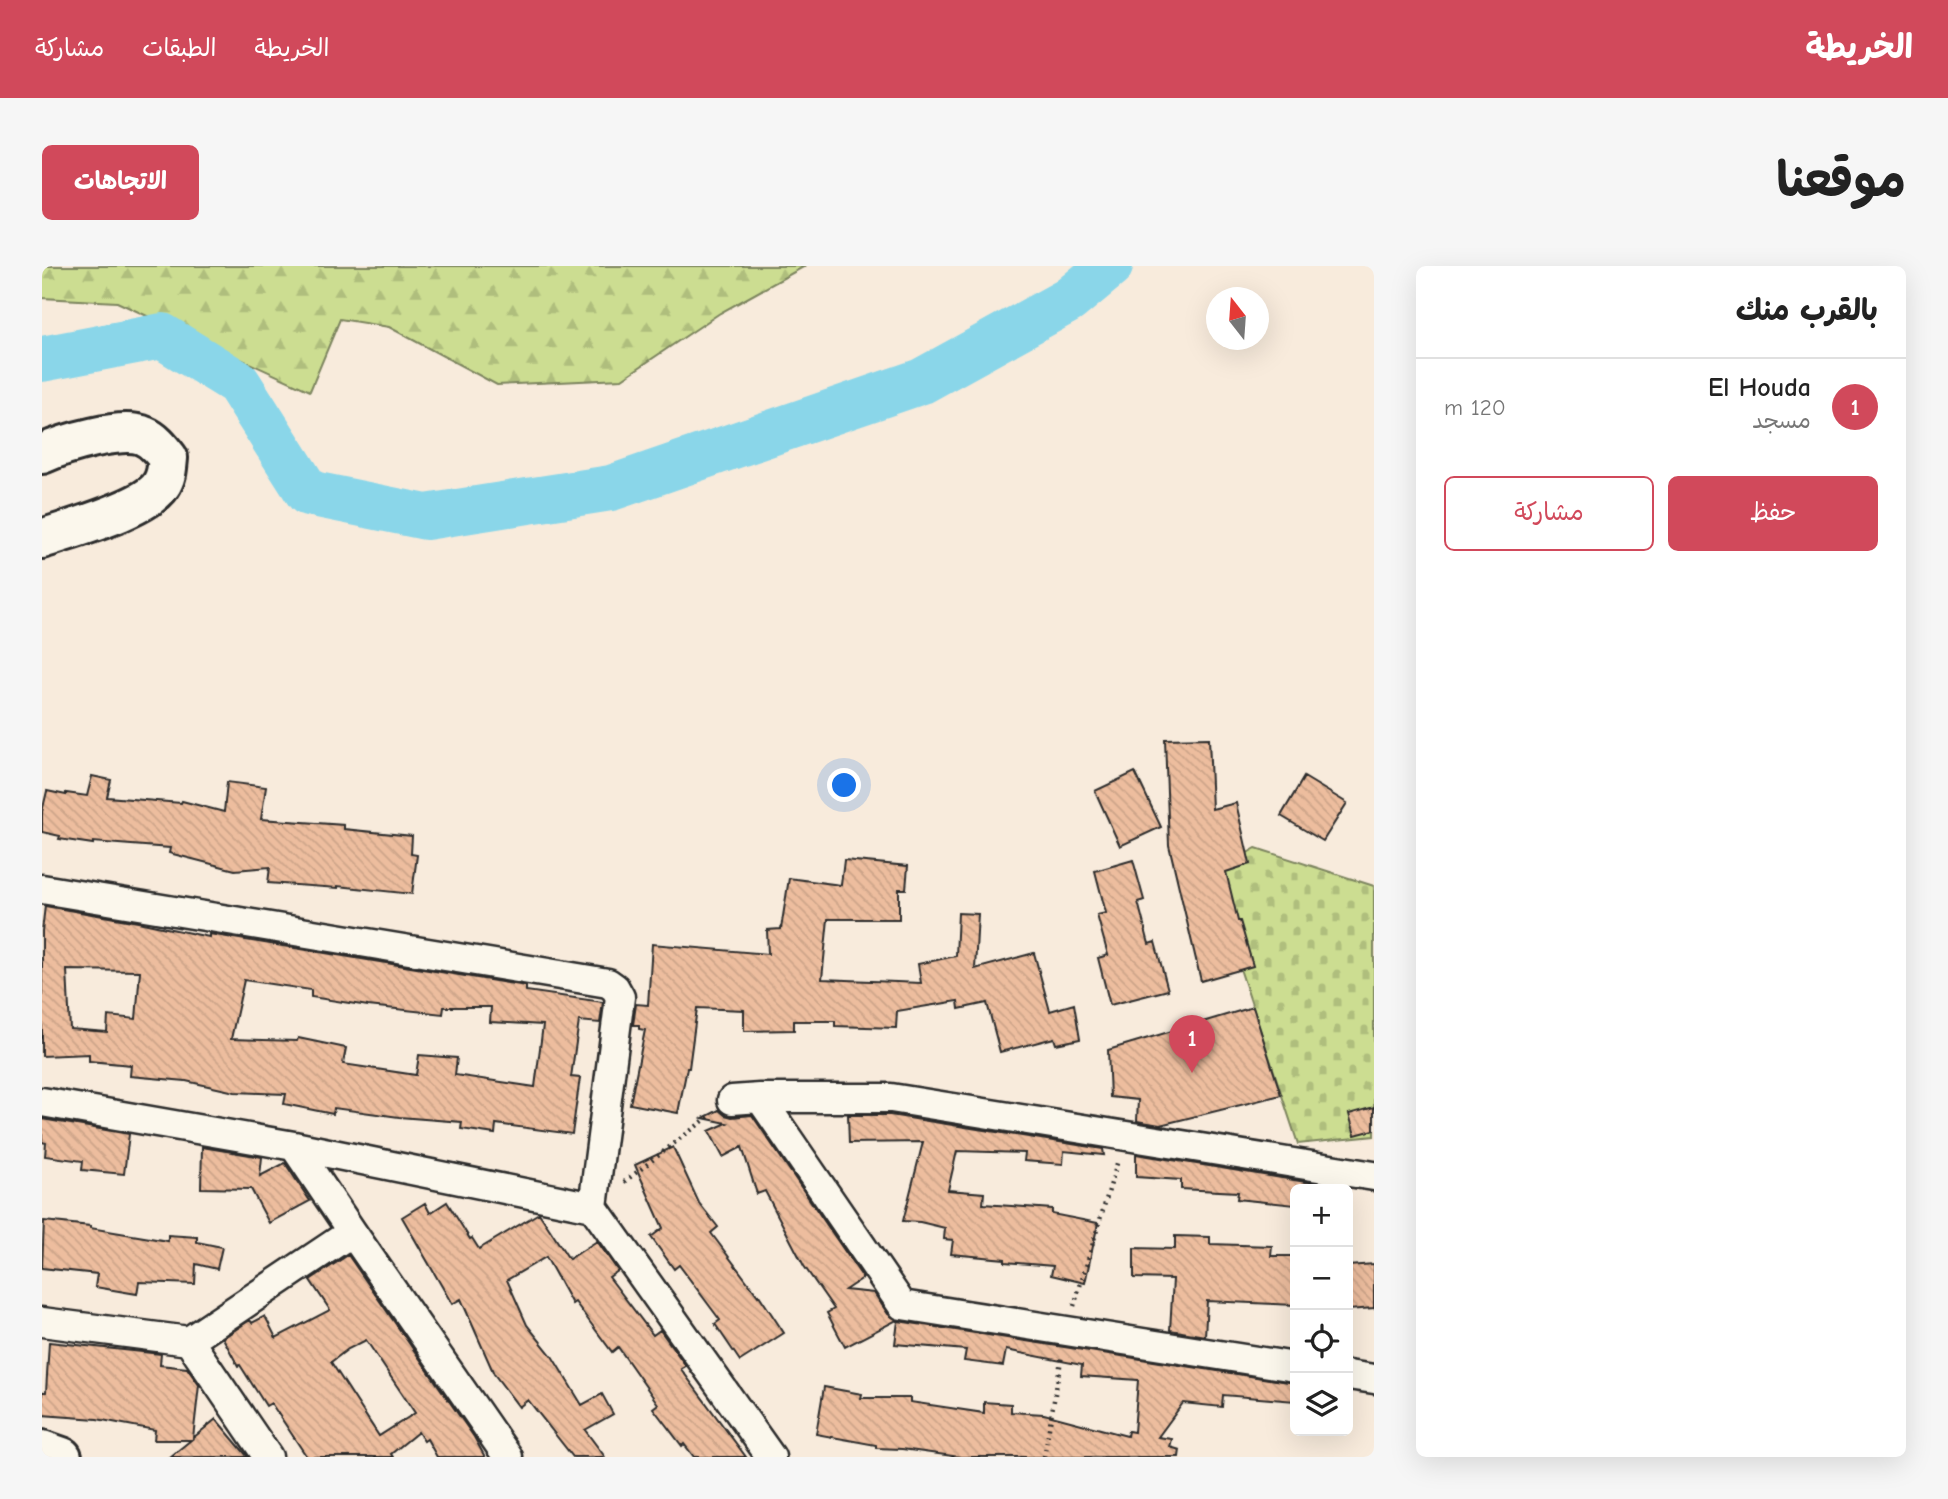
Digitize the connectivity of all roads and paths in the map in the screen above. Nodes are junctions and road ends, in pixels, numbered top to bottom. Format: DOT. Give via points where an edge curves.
graph roads {
  1 [pos="42,454"];
  2 [pos="42,539"];
  3 [pos="42,890"];
  4 [pos="760,1098"];
  5 [pos="732,1100"];
  6 [pos="42,1102"];
  7 [pos="1125,1136"];
  8 [pos="295,1146"];
  9 [pos="1374,1176"];
  10 [pos="593,1207"];
  11 [pos="352,1232"];
  12 [pos="42,1322"];
  13 [pos="1066,1332"];
  14 [pos="189,1341"];
  15 [pos="1290,1366"];
  16 [pos="1353,1376"];
  17 [pos="1374,1379"];
  18 [pos="42,1450"];
  19 [pos="62,1457"];
  20 [pos="268,1457"];
  21 [pos="508,1457"];
  22 [pos="771,1457"];
  23 [pos="1044,1457"];
  1 -- 2 [label="main road" via="119,432 142,435 168,458 160,487 139,504"];
  3 -- 10 [label="street" via="608,983 620,996"];
  4 -- 5 [label="street"];
  4 -- 7 [label="street" via="891,1098"];
  4 -- 13 [label="street" via="902,1305"];
  5 -- 10 [label="path"];
  6 -- 8 [label="street"];
  7 -- 9 [label="street"];
  7 -- 13 [label="path"];
  8 -- 10 [label="street"];
  8 -- 11 [label="street"];
  10 -- 22 [label="street"];
  11 -- 14 [label="street"];
  11 -- 21 [label="street"];
  12 -- 14 [label="street"];
  13 -- 15 [label="street"];
  13 -- 23 [label="path"];
  14 -- 20 [label="street"];
  16 -- 17 [label="street"];
  18 -- 19 [label="main road"];
}
